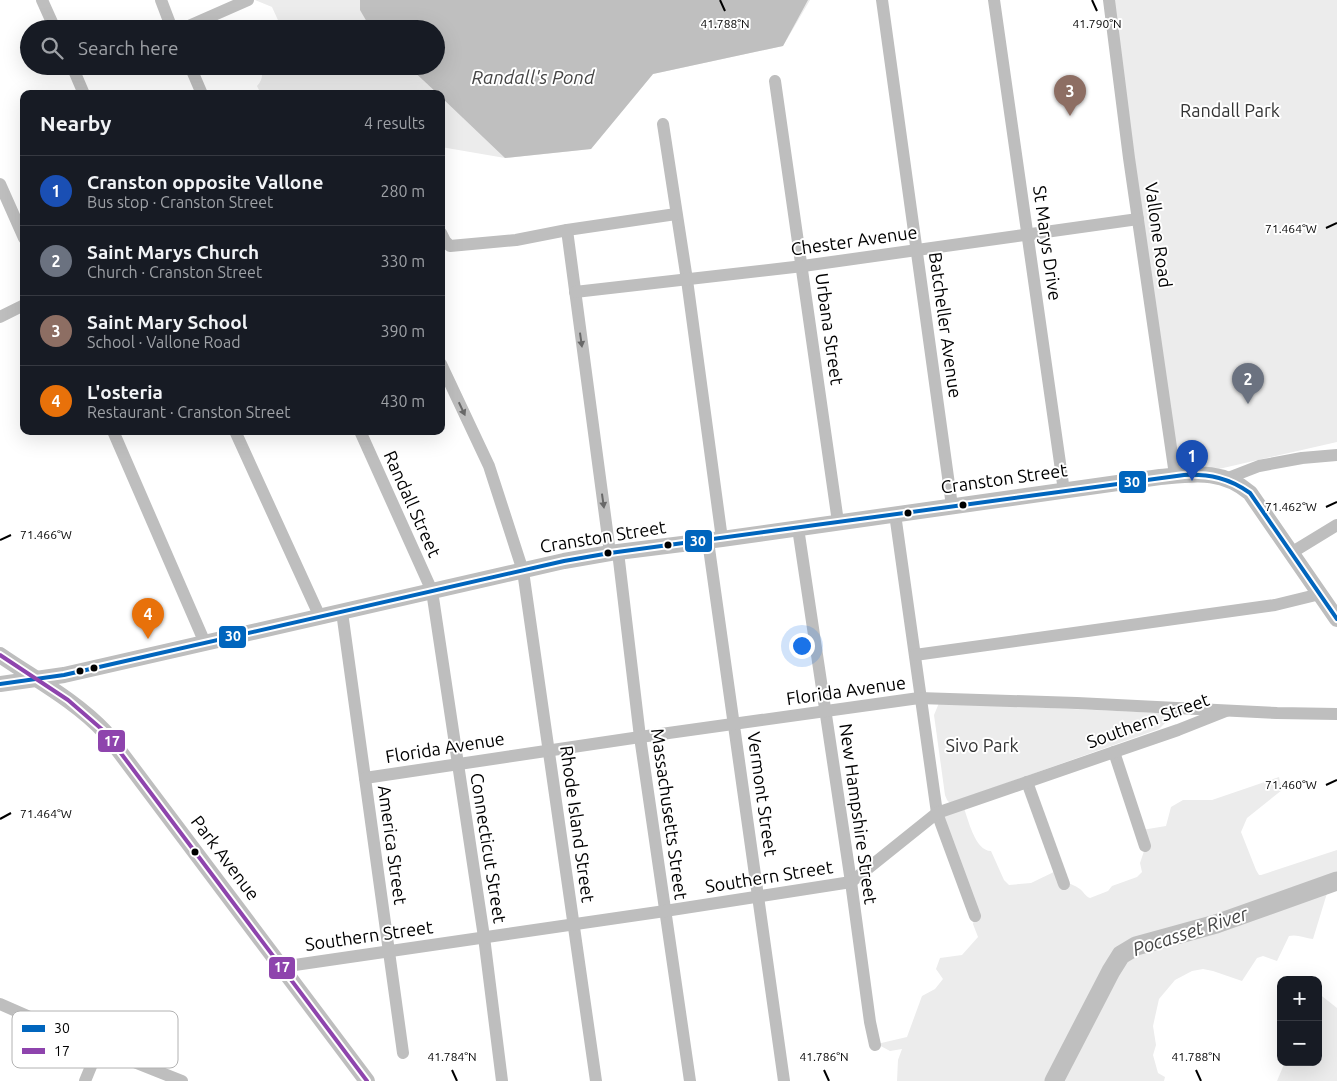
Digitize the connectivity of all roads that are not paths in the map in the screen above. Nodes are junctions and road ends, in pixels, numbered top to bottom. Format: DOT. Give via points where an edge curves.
graph roads {
  1 [pos="42,0"];
  2 [pos="160,0"];
  3 [pos="248,0"];
  4 [pos="882,0"];
  5 [pos="994,0"];
  6 [pos="1109,0"];
  7 [pos="51,20"];
  8 [pos="168,20"];
  9 [pos="202,20"];
  10 [pos="76,75"];
  11 [pos="194,75"];
  12 [pos="775,81"];
  13 [pos="82,90"];
  14 [pos="200,90"];
  15 [pos="663,124"];
  16 [pos="0,184"];
  17 [pos="676,214"];
  18 [pos="1138,219"];
  19 [pos="20,229"];
  20 [pos="567,230"];
  21 [pos="1028,235"];
  22 [pos="445,242"];
  23 [pos="917,249"];
  24 [pos="802,266"];
  25 [pos="687,280"];
  26 [pos="575,292"];
  27 [pos="20,307"];
  28 [pos="0,317"];
  29 [pos="445,372"];
  30 [pos="115,435"];
  31 [pos="238,435"];
  32 [pos="362,435"];
  33 [pos="1337,455"];
  34 [pos="1175,475"];
  35 [pos="1228,478"];
  36 [pos="1064,491"];
  37 [pos="952,506"];
  38 [pos="895,514"];
  39 [pos="838,522"];
  40 [pos="1337,524"];
  41 [pos="798,528"];
  42 [pos="715,540"];
  43 [pos="614,552"];
  44 [pos="1291,553"];
  45 [pos="523,571"];
  46 [pos="432,591"];
  47 [pos="1320,594"];
  48 [pos="342,612"];
  49 [pos="320,617"];
  50 [pos="1337,619"];
  51 [pos="205,643"];
  52 [pos="0,655"];
  53 [pos="915,655"];
  54 [pos="34,678"];
  55 [pos="0,684"];
  56 [pos="922,698"];
  57 [pos="1226,711"];
  58 [pos="826,712"];
  59 [pos="1337,714"];
  60 [pos="735,724"];
  61 [pos="640,737"];
  62 [pos="549,750"];
  63 [pos="1114,752"];
  64 [pos="457,763"];
  65 [pos="365,778"];
  66 [pos="1027,782"];
  67 [pos="937,813"];
  68 [pos="1145,846"];
  69 [pos="850,882"];
  70 [pos="1064,884"];
  71 [pos="758,897"];
  72 [pos="666,911"];
  73 [pos="975,916"];
  74 [pos="574,924"];
  75 [pos="484,937"];
  76 [pos="389,951"];
  77 [pos="281,967"];
  78 [pos="0,1004"];
  79 [pos="16,1011"];
  80 [pos="875,1045"];
  81 [pos="403,1053"];
  82 [pos="90,1068"];
  83 [pos="150,1068"];
  84 [pos="85,1081"];
  85 [pos="182,1081"];
  86 [pos="367,1081"];
  87 [pos="502,1081"];
  88 [pos="596,1081"];
  89 [pos="690,1081"];
  90 [pos="784,1081"];
  1 -- 7 [label="street"];
  2 -- 8 [label="street"];
  3 -- 9 [label="street"];
  4 -- 23 [label="street, Batcheller Avenue"];
  5 -- 21 [label="street, St Marys Drive"];
  6 -- 18 [label="street, Vallone Road"];
  10 -- 13 [label="street"];
  11 -- 14 [label="street"];
  12 -- 24 [label="street, Urbana Street"];
  15 -- 17 [label="street, Vermont Street"];
  16 -- 19 [label="street"];
  17 -- 20 [label="street"];
  17 -- 25 [label="street, Vermont Street"];
  18 -- 21 [label="street, Chester Avenue"];
  18 -- 34 [label="street, Vallone Road"];
  20 -- 22 [label="street" via="516,240 450,246"];
  20 -- 26 [label="street, Massachusetts Street"];
  21 -- 23 [label="street, Chester Avenue"];
  21 -- 36 [label="street, St Marys Drive"];
  23 -- 24 [label="street, Chester Avenue"];
  23 -- 37 [label="street, Batcheller Avenue"];
  24 -- 25 [label="street, Chester Avenue"];
  24 -- 39 [label="street, Urbana Street"];
  25 -- 26 [label="street, Chester Avenue"];
  25 -- 42 [label="street, Vermont Street"];
  26 -- 43 [label="street, Massachusetts Street, one-way"];
  27 -- 28 [label="street"];
  29 -- 45 [label="street, Rhode Island Street, one-way" via="489,466"];
  30 -- 51 [label="street"];
  31 -- 49 [label="street"];
  32 -- 46 [label="street, Randall Street"];
  33 -- 35 [label="street, Cranston Street" via="1259,466"];
  34 -- 35 [label="main road, Cranston Street"];
  34 -- 36 [label="main road, Cranston Street"];
  35 -- 44 [label="main road" via="1250,493"];
  36 -- 37 [label="main road, Cranston Street"];
  37 -- 38 [label="main road, Cranston Street"];
  38 -- 39 [label="main road, Cranston Street"];
  38 -- 53 [label="street"];
  39 -- 41 [label="main road, Cranston Street"];
  40 -- 44 [label="street"];
  41 -- 42 [label="main road, Cranston Street"];
  41 -- 58 [label="street, New Hampshire Street"];
  42 -- 43 [label="main road, Cranston Street"];
  42 -- 60 [label="street, Vermont Street"];
  43 -- 45 [label="main road, Cranston Street"];
  43 -- 61 [label="street, Massachusetts Street"];
  44 -- 47 [label="main road"];
  45 -- 46 [label="main road, Cranston Street"];
  45 -- 62 [label="street, Rhode Island Street"];
  46 -- 48 [label="main road, Cranston Street"];
  46 -- 64 [label="street, Connecticut Street"];
  47 -- 50 [label="main road"];
  47 -- 53 [label="street" via="1275,605"];
  48 -- 49 [label="main road, Cranston Street"];
  48 -- 65 [label="street, America Street"];
  49 -- 51 [label="main road, Cranston Street"];
  51 -- 54 [label="main road, Cranston Street"];
  52 -- 54 [label="main road, Park Avenue"];
  53 -- 56 [label="street"];
  54 -- 55 [label="main road, Cranston Street"];
  54 -- 77 [label="main road, Park Avenue" via="105,732"];
  56 -- 57 [label="street, Florida Avenue" via="1077,702"];
  56 -- 58 [label="street, Florida Avenue"];
  56 -- 67 [label="street"];
  57 -- 59 [label="street, Florida Avenue"];
  57 -- 63 [label="street, Southern Street"];
  58 -- 60 [label="street, Florida Avenue"];
  58 -- 69 [label="street, New Hampshire Street"];
  60 -- 61 [label="street, Florida Avenue"];
  60 -- 71 [label="street, Vermont Street"];
  61 -- 62 [label="street, Florida Avenue"];
  61 -- 72 [label="street, Massachusetts Street"];
  62 -- 64 [label="street, Florida Avenue"];
  62 -- 74 [label="street, Rhode Island Street"];
  63 -- 66 [label="street, Southern Street"];
  63 -- 68 [label="street"];
  64 -- 65 [label="street, Florida Avenue"];
  64 -- 75 [label="street, Connecticut Street"];
  65 -- 76 [label="street, America Street"];
  66 -- 67 [label="street, Southern Street"];
  66 -- 70 [label="street"];
  67 -- 69 [label="street, Southern Street"];
  67 -- 73 [label="street"];
  69 -- 71 [label="street, Southern Street"];
  69 -- 80 [label="street, New Hampshire Street"];
  71 -- 72 [label="street, Southern Street"];
  71 -- 90 [label="street, Vermont Street"];
  72 -- 74 [label="street, Southern Street"];
  72 -- 89 [label="street, Massachusetts Street"];
  74 -- 75 [label="street, Southern Street"];
  74 -- 88 [label="street, Rhode Island Street"];
  75 -- 76 [label="street, Southern Street"];
  75 -- 87 [label="street, Connecticut Street"];
  76 -- 77 [label="street, Southern Street"];
  76 -- 81 [label="street, America Street"];
  77 -- 86 [label="main road, Park Avenue"];
  78 -- 79 [label="street"];
  82 -- 84 [label="street"];
  83 -- 85 [label="street"];
}
